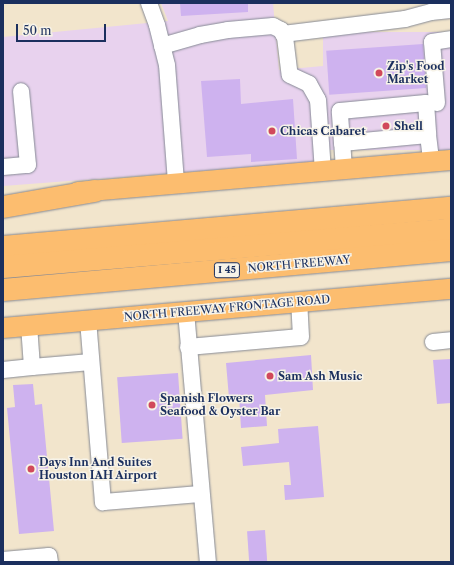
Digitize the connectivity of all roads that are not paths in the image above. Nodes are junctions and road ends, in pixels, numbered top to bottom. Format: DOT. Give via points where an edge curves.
graph roads {
  1 [pos="148,3"];
  2 [pos="450,9"];
  3 [pos="283,34"];
  4 [pos="451,39"];
  5 [pos="162,46"];
  6 [pos="21,92"];
  7 [pos="438,103"];
  8 [pos="428,135"];
  9 [pos="342,143"];
  10 [pos="451,160"];
  11 [pos="431,161"];
  12 [pos="3,167"];
  13 [pos="344,169"];
  14 [pos="323,171"];
  15 [pos="176,183"];
  16 [pos="95,191"];
  17 [pos="3,198"];
  18 [pos="3,207"];
  19 [pos="451,208"];
  20 [pos="451,229"];
  21 [pos="3,247"];
  22 [pos="451,250"];
  23 [pos="3,267"];
  24 [pos="451,289"];
  25 [pos="3,290"];
  26 [pos="299,302"];
  27 [pos="186,312"];
  28 [pos="88,320"];
  29 [pos="29,325"];
  30 [pos="3,328"];
  31 [pos="451,340"];
  32 [pos="433,342"];
  33 [pos="188,347"];
  34 [pos="91,362"];
  35 [pos="32,367"];
  36 [pos="3,370"];
  37 [pos="201,494"];
  38 [pos="3,560"];
  39 [pos="50,562"];
  40 [pos="208,562"];
  1 -- 5 [label="street"];
  2 -- 3 [label="street" via="405,19"];
  3 -- 5 [label="street" via="273,26 263,26 200,35"];
  3 -- 14 [label="street" via="290,75 309,84 318,100"];
  4 -- 7 [label="street" via="432,42"];
  5 -- 15 [label="street" via="169,86"];
  6 -- 12 [label="street" via="28,165"];
  7 -- 8 [label="street"];
  7 -- 9 [label="street" via="340,111"];
  8 -- 9 [label="street"];
  8 -- 11 [label="street"];
  9 -- 13 [label="street"];
  10 -- 11 [label="main road"];
  11 -- 13 [label="main road"];
  13 -- 14 [label="main road"];
  14 -- 15 [label="main road"];
  15 -- 16 [label="main road"];
  16 -- 17 [label="main road"];
  16 -- 18 [label="highway"];
  19 -- 21 [label="highway"];
  20 -- 23 [label="highway, NORTH FREEWAY / I 45"];
  22 -- 25 [label="highway, NORTH FREEWAY / I 45"];
  24 -- 26 [label="main road, NORTH FREEWAY FRONTAGE ROAD"];
  26 -- 27 [label="main road, NORTH FREEWAY FRONTAGE ROAD"];
  26 -- 33 [label="street" via="301,337"];
  27 -- 28 [label="main road, NORTH FREEWAY FRONTAGE ROAD"];
  27 -- 33 [label="street"];
  28 -- 29 [label="main road, NORTH FREEWAY FRONTAGE ROAD"];
  28 -- 34 [label="street"];
  29 -- 30 [label="main road, NORTH FREEWAY FRONTAGE ROAD"];
  29 -- 35 [label="street"];
  31 -- 32 [label="street"];
  33 -- 37 [label="street"];
  34 -- 35 [label="street"];
  34 -- 37 [label="street" via="103,502"];
  35 -- 36 [label="street"];
  37 -- 40 [label="street"];
  38 -- 39 [label="street" via="49,556"];
}
